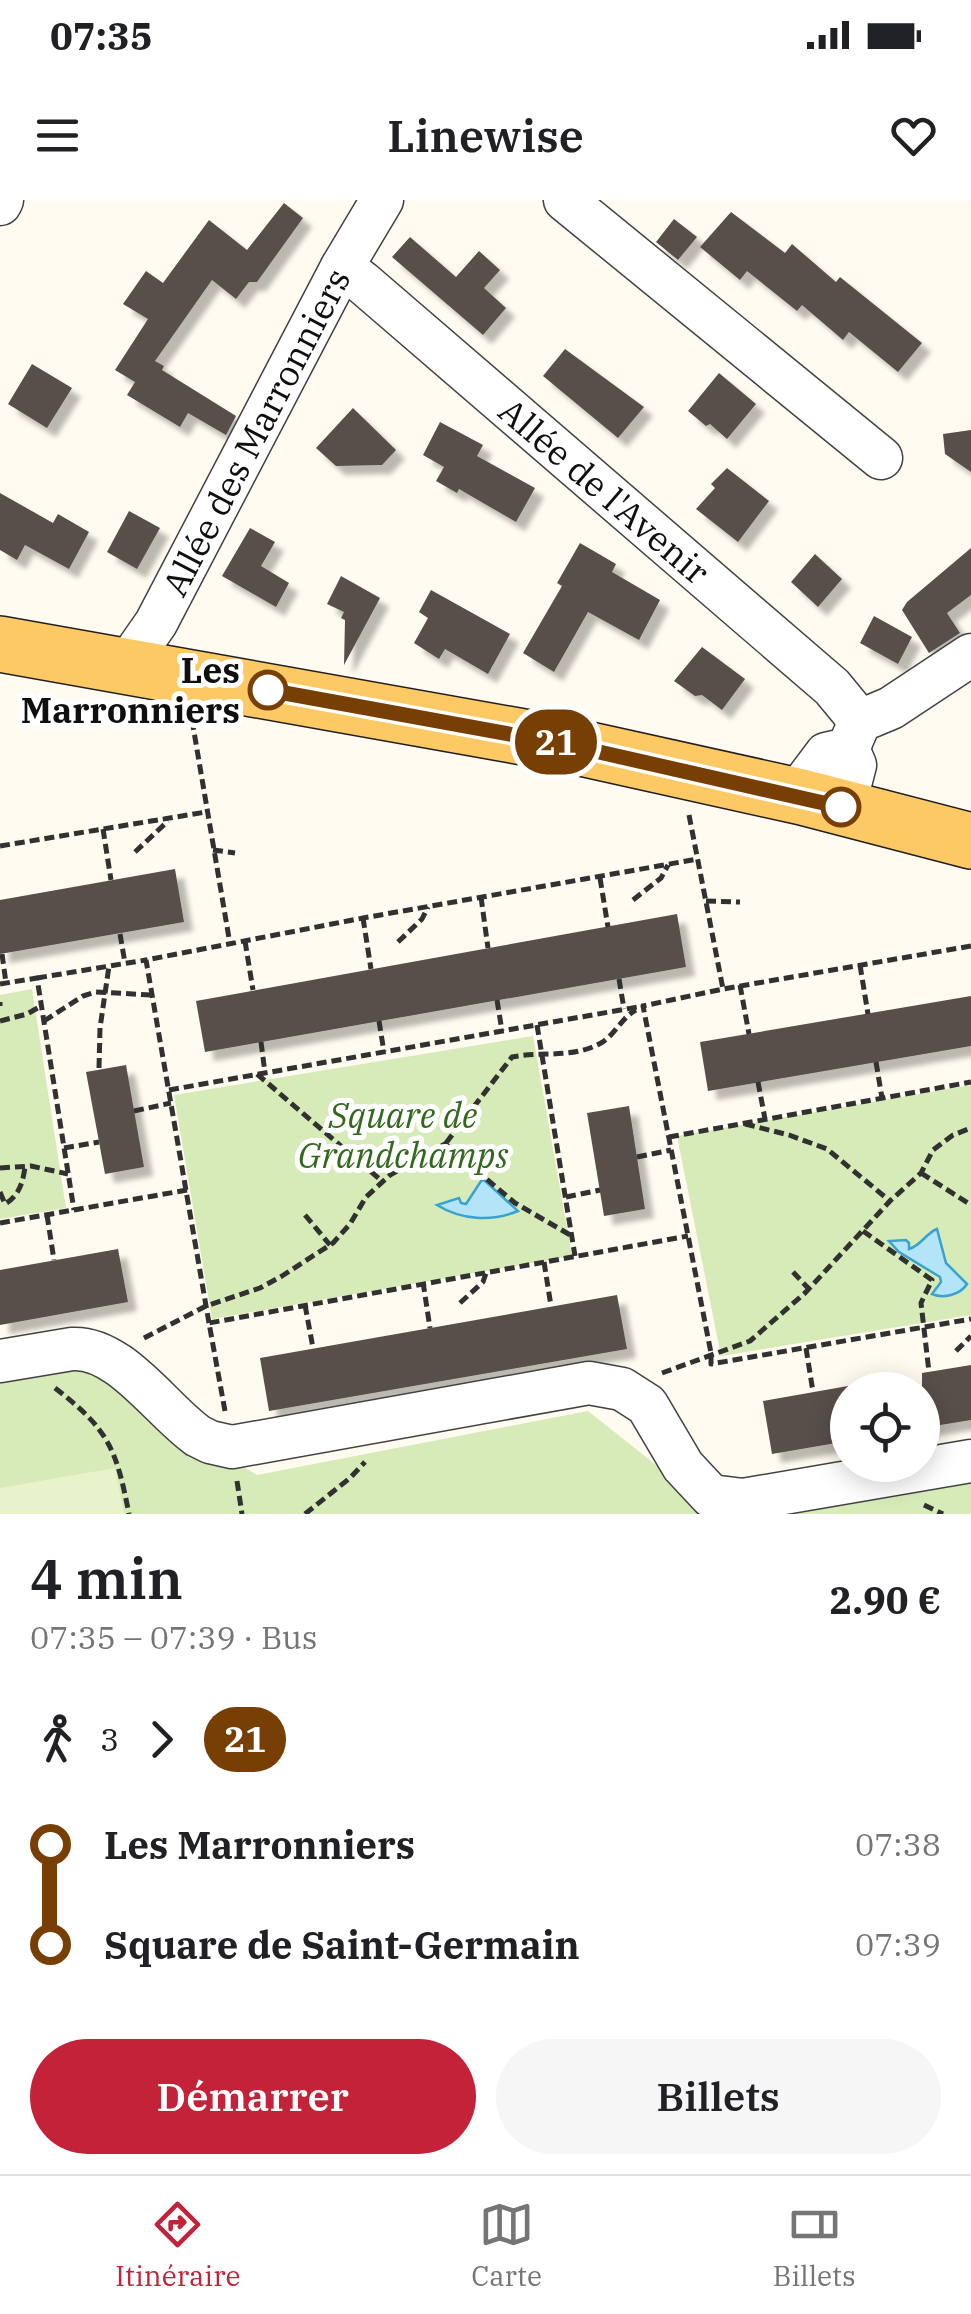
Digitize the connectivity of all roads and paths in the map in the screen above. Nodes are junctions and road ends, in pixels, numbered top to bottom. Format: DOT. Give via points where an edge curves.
graph roads {
  1 [pos="382,200"];
  2 [pos="565,200"];
  3 [pos="342,267"];
  4 [pos="882,458"];
  5 [pos="0,644"];
  6 [pos="971,655"];
  7 [pos="126,666"];
  8 [pos="185,675"];
  9 [pos="854,735"];
  10 [pos="678,769"];
  11 [pos="823,803"];
  12 [pos="206,812"];
  13 [pos="170,819"];
  14 [pos="103,829"];
  15 [pos="971,841"];
  16 [pos="0,846"];
  17 [pos="214,850"];
  18 [pos="135,852"];
  19 [pos="234,853"];
  20 [pos="698,859"];
  21 [pos="668,865"];
  22 [pos="600,878"];
  23 [pos="111,880"];
  24 [pos="481,897"];
  25 [pos="632,900"];
  26 [pos="706,901"];
  27 [pos="740,902"];
  28 [pos="428,908"];
  29 [pos="363,918"];
  30 [pos="608,926"];
  31 [pos="120,934"];
  32 [pos="246,941"];
  33 [pos="398,942"];
  34 [pos="230,944"];
  35 [pos="971,946"];
  36 [pos="488,948"];
  37 [pos="2,954"];
  38 [pos="146,960"];
  39 [pos="126,963"];
  40 [pos="860,965"];
  41 [pos="109,966"];
  42 [pos="371,969"];
  43 [pos="37,978"];
  44 [pos="619,979"];
  45 [pos="3,983"];
  46 [pos="740,986"];
  47 [pos="722,988"];
  48 [pos="253,990"];
  49 [pos="107,992"];
  50 [pos="152,996"];
  51 [pos="497,1000"];
  52 [pos="42,1006"];
  53 [pos="643,1006"];
  54 [pos="624,1009"];
  55 [pos="868,1014"];
  56 [pos="0,1021"];
  57 [pos="44,1021"];
  58 [pos="379,1021"];
  59 [pos="537,1025"];
  60 [pos="502,1031"];
  61 [pos="749,1034"];
  62 [pos="262,1042"];
  63 [pos="384,1052"];
  64 [pos="542,1056"];
  65 [pos="876,1062"];
  66 [pos="99,1068"];
  67 [pos="261,1074"];
  68 [pos="758,1082"];
  69 [pos="971,1082"];
  70 [pos="170,1090"];
  71 [pos="882,1098"];
  72 [pos="172,1104"];
  73 [pos="134,1112"];
  74 [pos="765,1120"];
  75 [pos="742,1124"];
  76 [pos="971,1128"];
  77 [pos="669,1137"];
  78 [pos="99,1142"];
  79 [pos="445,1144"];
  80 [pos="64,1148"];
  81 [pos="671,1150"];
  82 [pos="637,1157"];
  83 [pos="25,1166"];
  84 [pos="0,1168"];
  85 [pos="921,1172"];
  86 [pos="68,1174"];
  87 [pos="383,1182"];
  88 [pos="187,1190"];
  89 [pos="600,1190"];
  90 [pos="0,1192"];
  91 [pos="566,1197"];
  92 [pos="890,1200"];
  93 [pos="971,1206"];
  94 [pos="74,1210"];
  95 [pos="47,1215"];
  96 [pos="305,1215"];
  97 [pos="0,1223"];
  98 [pos="864,1231"];
  99 [pos="572,1236"];
  100 [pos="688,1236"];
  101 [pos="330,1244"];
  102 [pos="576,1256"];
  103 [pos="54,1260"];
  104 [pos="544,1262"];
  105 [pos="487,1270"];
  106 [pos="794,1272"];
  107 [pos="424,1282"];
  108 [pos="809,1289"];
  109 [pos="460,1303"];
  110 [pos="304,1304"];
  111 [pos="206,1306"];
  112 [pos="551,1306"];
  113 [pos="971,1319"];
  114 [pos="209,1323"];
  115 [pos="922,1327"];
  116 [pos="430,1328"];
  117 [pos="971,1336"];
  118 [pos="313,1348"];
  119 [pos="806,1348"];
  120 [pos="956,1351"];
  121 [pos="711,1353"];
  122 [pos="104,1355"];
  123 [pos="8,1360"];
  124 [pos="929,1372"];
  125 [pos="813,1392"];
  126 [pos="409,1416"];
  127 [pos="232,1447"];
  128 [pos="971,1461"];
  129 [pos="129,1514"];
  130 [pos="305,1514"];
  1 -- 3 [label="street, Allée des Marronniers"];
  2 -- 4 [label="street"];
  3 -- 7 [label="street, Allée des Marronniers" via="156,623"];
  3 -- 9 [label="street, Allée de l'Avenir" via="832,687"];
  5 -- 7 [label="main road"];
  6 -- 9 [label="street"];
  7 -- 8 [label="main road"];
  8 -- 10 [label="main road"];
  8 -- 12 [label="path"];
  9 -- 11 [label="street" via="826,754 804,782"];
  10 -- 11 [label="main road"];
  10 -- 20 [label="path"];
  11 -- 15 [label="main road"];
  12 -- 13 [label="path"];
  12 -- 17 [label="path"];
  13 -- 14 [label="path"];
  13 -- 18 [label="path"];
  14 -- 16 [label="path"];
  14 -- 23 [label="path"];
  17 -- 19 [label="path"];
  17 -- 34 [label="path"];
  20 -- 21 [label="path"];
  20 -- 26 [label="path"];
  21 -- 22 [label="path"];
  21 -- 25 [label="path"];
  22 -- 24 [label="path"];
  22 -- 30 [label="path"];
  24 -- 28 [label="path"];
  24 -- 36 [label="path"];
  26 -- 27 [label="path"];
  26 -- 47 [label="path"];
  28 -- 29 [label="path"];
  28 -- 33 [label="path"];
  29 -- 32 [label="path"];
  29 -- 42 [label="path"];
  31 -- 39 [label="path"];
  32 -- 34 [label="path"];
  32 -- 48 [label="path"];
  34 -- 38 [label="path"];
  35 -- 40 [label="path"];
  37 -- 45 [label="path"];
  38 -- 39 [label="path"];
  38 -- 50 [label="path"];
  39 -- 41 [label="path"];
  40 -- 46 [label="path"];
  40 -- 55 [label="path"];
  41 -- 43 [label="path"];
  41 -- 49 [label="path"];
  43 -- 45 [label="path"];
  43 -- 52 [label="path"];
  44 -- 54 [label="path"];
  46 -- 47 [label="path"];
  46 -- 61 [label="path"];
  47 -- 53 [label="path"];
  49 -- 50 [label="path"];
  49 -- 57 [label="path" via="83,996"];
  49 -- 66 [label="path"];
  50 -- 70 [label="path"];
  51 -- 60 [label="path"];
  52 -- 56 [label="path"];
  52 -- 57 [label="path"];
  53 -- 54 [label="path"];
  53 -- 64 [label="path" via="594,1046"];
  53 -- 77 [label="path"];
  54 -- 59 [label="path"];
  57 -- 80 [label="path"];
  58 -- 63 [label="path"];
  59 -- 60 [label="path"];
  59 -- 64 [label="path"];
  60 -- 63 [label="path"];
  62 -- 67 [label="path"];
  63 -- 67 [label="path"];
  64 -- 79 [label="path" via="512,1057"];
  64 -- 91 [label="path"];
  65 -- 71 [label="path"];
  67 -- 70 [label="path"];
  67 -- 87 [label="path"];
  68 -- 74 [label="path"];
  69 -- 71 [label="path"];
  70 -- 72 [label="path"];
  71 -- 74 [label="path"];
  72 -- 73 [label="path"];
  72 -- 88 [label="path"];
  74 -- 75 [label="path"];
  75 -- 77 [label="path"];
  75 -- 92 [label="path" via="826,1149"];
  76 -- 85 [label="path" via="932,1150"];
  77 -- 81 [label="path"];
  78 -- 80 [label="path"];
  79 -- 87 [label="path"];
  79 -- 99 [label="path" via="515,1203"];
  80 -- 86 [label="path"];
  81 -- 82 [label="path"];
  81 -- 100 [label="path"];
  83 -- 84 [label="path"];
  83 -- 86 [label="path"];
  83 -- 90 [label="path" via="15,1197 6,1204"];
  85 -- 92 [label="path"];
  85 -- 93 [label="path"];
  86 -- 94 [label="path"];
  87 -- 101 [label="path"];
  88 -- 94 [label="path"];
  88 -- 111 [label="path"];
  89 -- 91 [label="path"];
  91 -- 99 [label="path"];
  92 -- 98 [label="path"];
  94 -- 95 [label="path"];
  95 -- 97 [label="path"];
  95 -- 103 [label="path"];
  96 -- 101 [label="path"];
  98 -- 108 [label="path"];
  98 -- 115 [label="path" via="932,1280 921,1303"];
  99 -- 102 [label="path"];
  100 -- 102 [label="path"];
  100 -- 121 [label="path"];
  101 -- 111 [label="path" via="260,1288"];
  102 -- 104 [label="path"];
  104 -- 105 [label="path"];
  104 -- 112 [label="path"];
  105 -- 107 [label="path"];
  105 -- 109 [label="path" via="484,1282"];
  106 -- 108 [label="path"];
  107 -- 110 [label="path"];
  107 -- 116 [label="path"];
  108 -- 121 [label="path" via="750,1341"];
  110 -- 114 [label="path"];
  110 -- 118 [label="path"];
  111 -- 114 [label="path"];
  111 -- 122 [label="path"];
  113 -- 115 [label="path"];
  114 -- 127 [label="path"];
  115 -- 119 [label="path"];
  115 -- 124 [label="path"];
  117 -- 120 [label="path"];
  119 -- 121 [label="path" via="711,1364"];
  119 -- 125 [label="path"];
  122 -- 123 [label="street" via="82,1348"];
  122 -- 127 [label="street" via="198,1436"];
  123 -- 129 [label="path" via="82,1409 108,1439"];
  126 -- 127 [label="street"];
  126 -- 128 [label="street" via="589,1383 622,1389 646,1405 682,1466 711,1496 743,1500"];
  126 -- 130 [label="path"];
}
